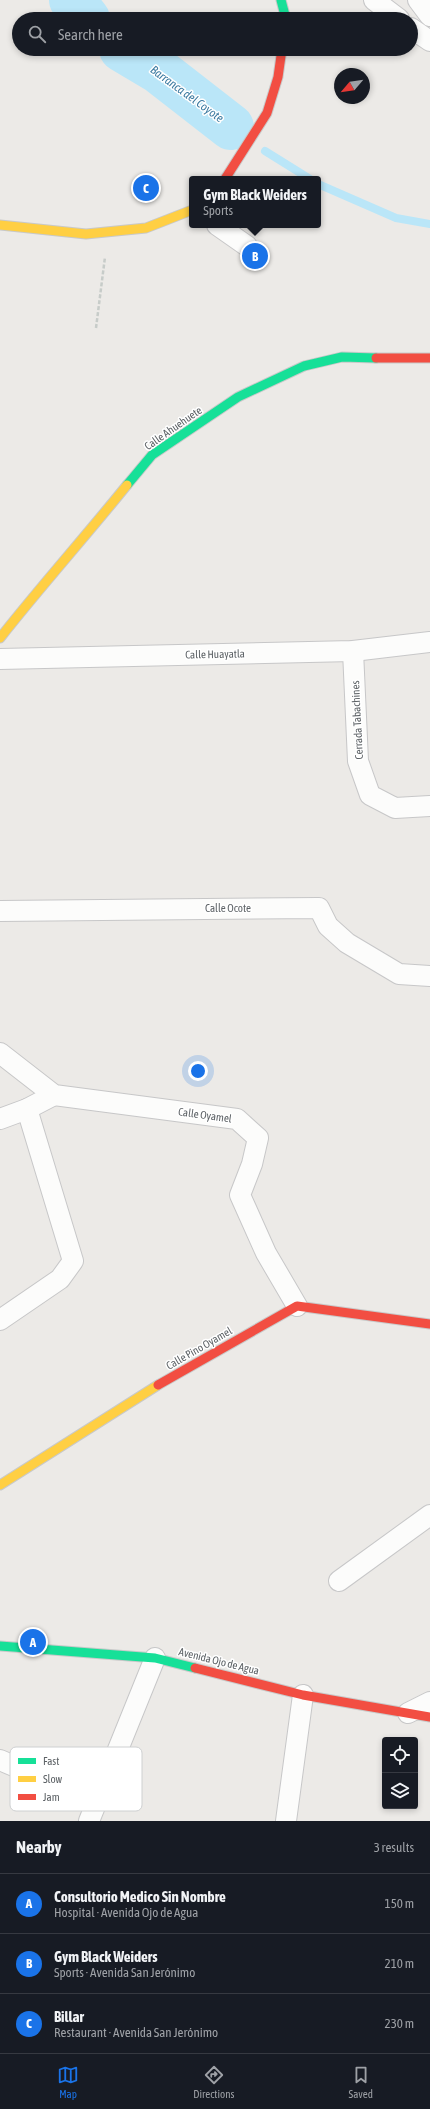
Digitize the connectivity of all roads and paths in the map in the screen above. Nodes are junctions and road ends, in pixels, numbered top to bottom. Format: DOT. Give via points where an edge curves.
graph roads {
  1 [pos="280,0"];
  2 [pos="374,0"];
  3 [pos="418,0"];
  4 [pos="284,12"];
  5 [pos="390,12"];
  6 [pos="430,16"];
  7 [pos="418,33"];
  8 [pos="430,41"];
  9 [pos="281,56"];
  10 [pos="227,176"];
  11 [pos="189,211"];
  12 [pos="0,225"];
  13 [pos="221,228"];
  14 [pos="247,246"];
  15 [pos="103,277"];
  16 [pos="96,328"];
  17 [pos="430,358"];
  18 [pos="0,638"];
  19 [pos="430,642"];
  20 [pos="353,651"];
  21 [pos="0,659"];
  22 [pos="430,806"];
  23 [pos="0,911"];
  24 [pos="430,976"];
  25 [pos="0,1053"];
  26 [pos="54,1094"];
  27 [pos="27,1110"];
  28 [pos="0,1119"];
  29 [pos="297,1306"];
  30 [pos="0,1320"];
  31 [pos="430,1324"];
  32 [pos="0,1485"];
  33 [pos="430,1515"];
  34 [pos="339,1581"];
  35 [pos="1,1650"];
  36 [pos="155,1658"];
  37 [pos="302,1695"];
  38 [pos="430,1702"];
  39 [pos="408,1713"];
  40 [pos="430,1717"];
  41 [pos="120,1747"];
  42 [pos="0,1760"];
  43 [pos="10,1764"];
  44 [pos="94,1811"];
  45 [pos="89,1821"];
  46 [pos="286,1821"];
  1 -- 4 [label="street"];
  2 -- 5 [label="street"];
  3 -- 6 [label="street"];
  7 -- 8 [label="street"];
  9 -- 10 [label="street" via="268,113"];
  11 -- 12 [label="street" via="146,228 86,234"];
  13 -- 14 [label="street"];
  15 -- 16 [label="path"];
  17 -- 18 [label="street, Calle Ahuehuete" via="342,357 304,366 238,397 152,455 91,530 40,586"];
  19 -- 20 [label="street, Calle Huayatla"];
  20 -- 21 [label="street, Calle Huayatla"];
  20 -- 22 [label="street, Cerrada Tabachines" via="358,762 370,796 395,808"];
  23 -- 24 [label="street, Calle Ocote" via="319,908 328,926 354,946 399,974"];
  25 -- 26 [label="street, Calle Oyamel"];
  26 -- 27 [label="street"];
  26 -- 29 [label="street, Calle Oyamel" via="237,1119 258,1138 252,1164 240,1195 266,1253"];
  27 -- 28 [label="street"];
  27 -- 30 [label="street" via="73,1261 60,1279"];
  29 -- 31 [label="street"];
  29 -- 32 [label="street, Calle Pino Oyamel" via="144,1393"];
  33 -- 34 [label="street"];
  35 -- 36 [label="street, Avenida Ojo de Agua"];
  36 -- 37 [label="street, Avenida Ojo de Agua"];
  36 -- 41 [label="street"];
  37 -- 39 [label="street, Avenida Ojo de Agua"];
  37 -- 46 [label="street"];
  38 -- 39 [label="street"];
  39 -- 40 [label="street, Avenida Ojo de Agua"];
  42 -- 43 [label="street"];
  44 -- 45 [label="street"];
}
